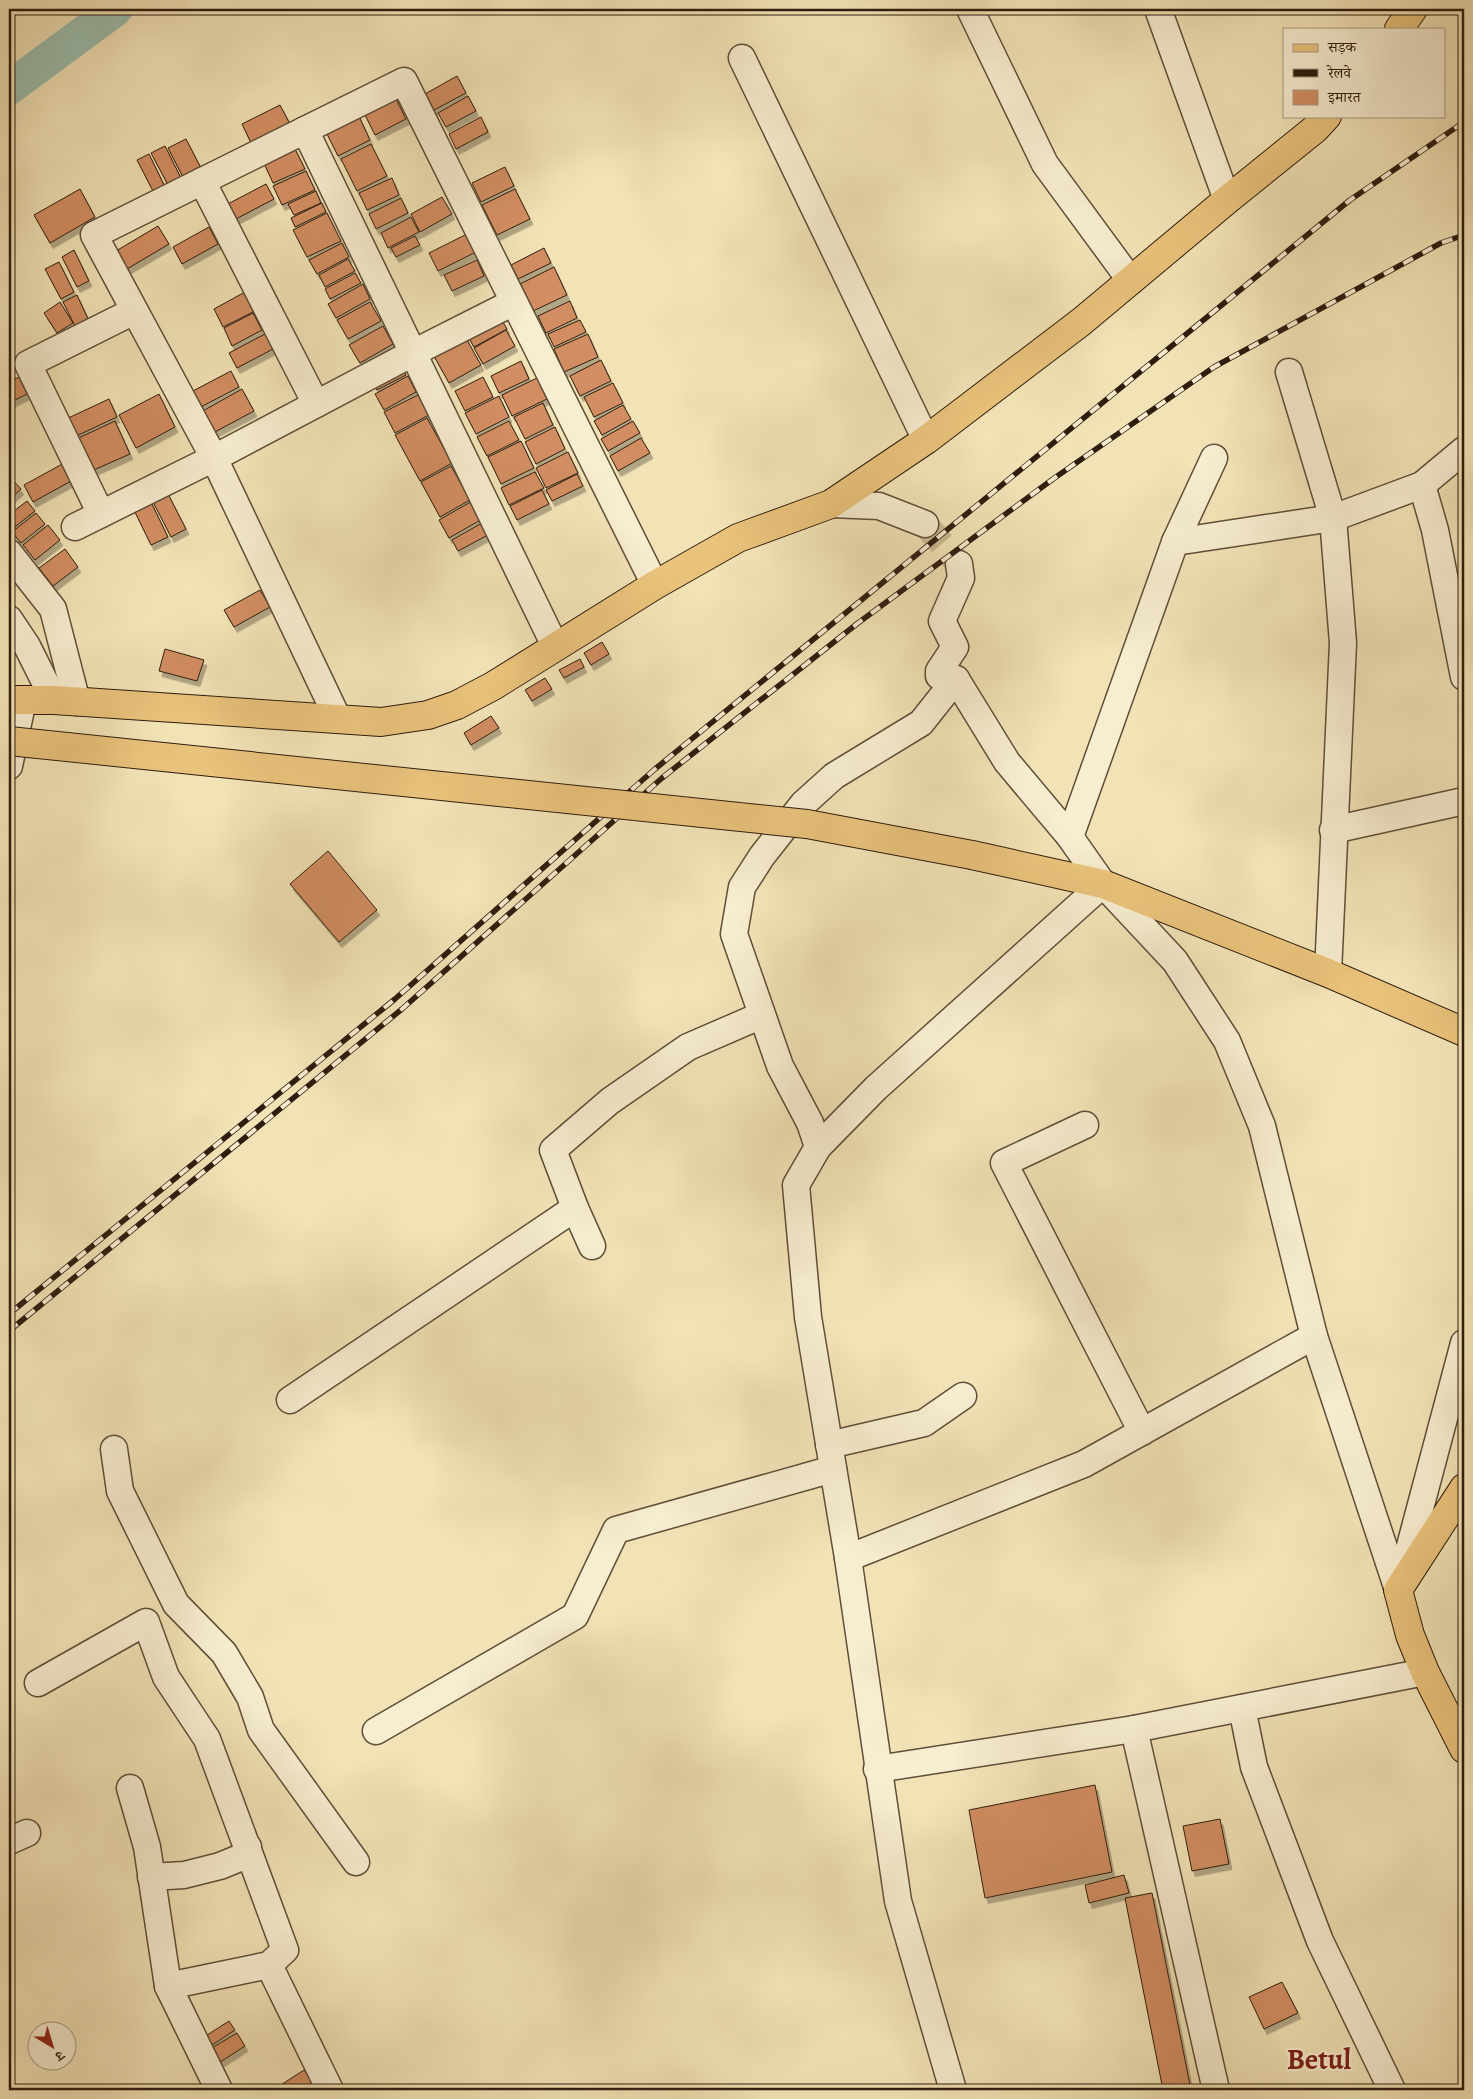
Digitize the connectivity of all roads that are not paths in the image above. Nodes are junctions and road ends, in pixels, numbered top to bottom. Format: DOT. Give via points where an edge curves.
graph roads {
  1 [pos="970,9"];
  2 [pos="1158,9"];
  3 [pos="1413,9"];
  4 [pos="1400,28"];
  5 [pos="742,58"];
  6 [pos="1325,118"];
  7 [pos="305,130"];
  8 [pos="202,181"];
  9 [pos="1227,200"];
  10 [pos="1131,281"];
  11 [pos="514,302"];
  12 [pos="134,311"];
  13 [pos="413,353"];
  14 [pos="1289,372"];
  15 [pos="316,404"];
  16 [pos="926,440"];
  17 [pos="1464,450"];
  18 [pos="214,458"];
  19 [pos="1214,458"];
  20 [pos="1422,485"];
  21 [pos="831,504"];
  22 [pos="100,514"];
  23 [pos="1333,518"];
  24 [pos="925,524"];
  25 [pos="75,527"];
  26 [pos="1175,542"];
  27 [pos="9,553"];
  28 [pos="959,564"];
  29 [pos="655,585"];
  30 [pos="9,619"];
  31 [pos="555,646"];
  32 [pos="1464,676"];
  33 [pos="956,679"];
  34 [pos="16,700"];
  35 [pos="65,701"];
  36 [pos="338,719"];
  37 [pos="9,741"];
  38 [pos="9,766"];
  39 [pos="1464,801"];
  40 [pos="1333,830"];
  41 [pos="1070,837"];
  42 [pos="1103,884"];
  43 [pos="1328,973"];
  44 [pos="762,1015"];
  45 [pos="1464,1032"];
  46 [pos="1086,1125"];
  47 [pos="818,1147"];
  48 [pos="575,1208"];
  49 [pos="592,1246"];
  50 [pos="1314,1336"];
  51 [pos="1464,1343"];
  52 [pos="963,1396"];
  53 [pos="290,1400"];
  54 [pos="1142,1432"];
  55 [pos="114,1449"];
  56 [pos="831,1457"];
  57 [pos="1464,1488"];
  58 [pos="848,1558"];
  59 [pos="1398,1590"];
  60 [pos="176,1604"];
  61 [pos="146,1622"];
  62 [pos="1425,1672"];
  63 [pos="38,1683"];
  64 [pos="1242,1708"];
  65 [pos="1134,1729"];
  66 [pos="376,1731"];
  67 [pos="1464,1750"];
  68 [pos="877,1769"];
  69 [pos="130,1788"];
  70 [pos="248,1847"];
  71 [pos="356,1862"];
  72 [pos="151,1876"];
  73 [pos="269,1965"];
  74 [pos="168,1986"];
  75 [pos="219,2090"];
  76 [pos="330,2090"];
  77 [pos="953,2090"];
  78 [pos="1216,2090"];
  79 [pos="1392,2090"];
  1 -- 10 [label="street" via="1046,164"];
  2 -- 9 [label="street"];
  3 -- 4 [label="main road"];
  5 -- 16 [label="street"];
  6 -- 9 [label="main road" via="1315,130"];
  7 -- 8 [label="street"];
  7 -- 11 [label="street" via="404,81"];
  7 -- 13 [label="street"];
  8 -- 12 [label="street" via="94,235"];
  8 -- 15 [label="street"];
  9 -- 10 [label="main road"];
  10 -- 16 [label="main road"];
  11 -- 13 [label="street"];
  11 -- 29 [label="street"];
  12 -- 18 [label="street"];
  12 -- 22 [label="street" via="28,364"];
  13 -- 15 [label="street"];
  13 -- 31 [label="street"];
  14 -- 23 [label="street"];
  15 -- 18 [label="street"];
  16 -- 21 [label="main road"];
  17 -- 20 [label="street"];
  18 -- 22 [label="street"];
  18 -- 36 [label="street"];
  19 -- 26 [label="street"];
  20 -- 23 [label="street"];
  20 -- 32 [label="street" via="1435,530"];
  21 -- 24 [label="street" via="879,506"];
  21 -- 29 [label="main road" via="738,538"];
  22 -- 25 [label="street"];
  23 -- 26 [label="street"];
  23 -- 40 [label="street" via="1343,643"];
  26 -- 41 [label="street"];
  27 -- 35 [label="street" via="53,609"];
  28 -- 33 [label="street" via="961,578 942,620 956,647 939,671 939,676"];
  29 -- 31 [label="main road"];
  30 -- 35 [label="street"];
  31 -- 36 [label="main road" via="492,686 457,705 428,715 381,722"];
  33 -- 41 [label="street" via="1007,762"];
  33 -- 44 [label="street" via="921,723 834,776 804,804 762,856 742,887 734,934"];
  34 -- 35 [label="main road"];
  34 -- 38 [label="street"];
  35 -- 36 [label="main road"];
  37 -- 42 [label="main road, bridge" via="807,824"];
  39 -- 40 [label="street"];
  40 -- 43 [label="street"];
  41 -- 42 [label="street"];
  42 -- 43 [label="main road"];
  42 -- 47 [label="street" via="876,1088"];
  42 -- 50 [label="street" via="1175,961 1227,1042 1262,1126"];
  43 -- 45 [label="main road"];
  44 -- 47 [label="street" via="780,1066 810,1123"];
  44 -- 48 [label="street" via="688,1048 610,1101 553,1150"];
  46 -- 54 [label="street" via="1004,1163"];
  47 -- 56 [label="street" via="796,1185 808,1316"];
  48 -- 49 [label="street"];
  48 -- 53 [label="street"];
  50 -- 54 [label="street"];
  50 -- 59 [label="street"];
  51 -- 59 [label="street"];
  52 -- 56 [label="street" via="924,1423"];
  54 -- 58 [label="street" via="1084,1464"];
  55 -- 60 [label="street" via="120,1491"];
  56 -- 58 [label="street"];
  56 -- 66 [label="street" via="616,1530 575,1616"];
  57 -- 59 [label="main road"];
  58 -- 68 [label="street"];
  59 -- 62 [label="main road" via="1410,1635"];
  60 -- 61 [label="street"];
  60 -- 71 [label="street" via="224,1653 250,1697 261,1730"];
  61 -- 63 [label="street"];
  61 -- 70 [label="street" via="166,1677 207,1739"];
  62 -- 64 [label="street"];
  62 -- 67 [label="main road"];
  64 -- 65 [label="street"];
  64 -- 79 [label="street" via="1254,1767 1320,1941"];
  65 -- 68 [label="street"];
  65 -- 78 [label="street"];
  68 -- 77 [label="street" via="898,1901"];
  69 -- 72 [label="street" via="147,1847"];
  70 -- 72 [label="street" via="242,1857 220,1866 184,1875"];
  70 -- 73 [label="street" via="285,1950"];
  72 -- 74 [label="street"];
  73 -- 74 [label="street"];
  73 -- 76 [label="street"];
  74 -- 75 [label="street"];
}
